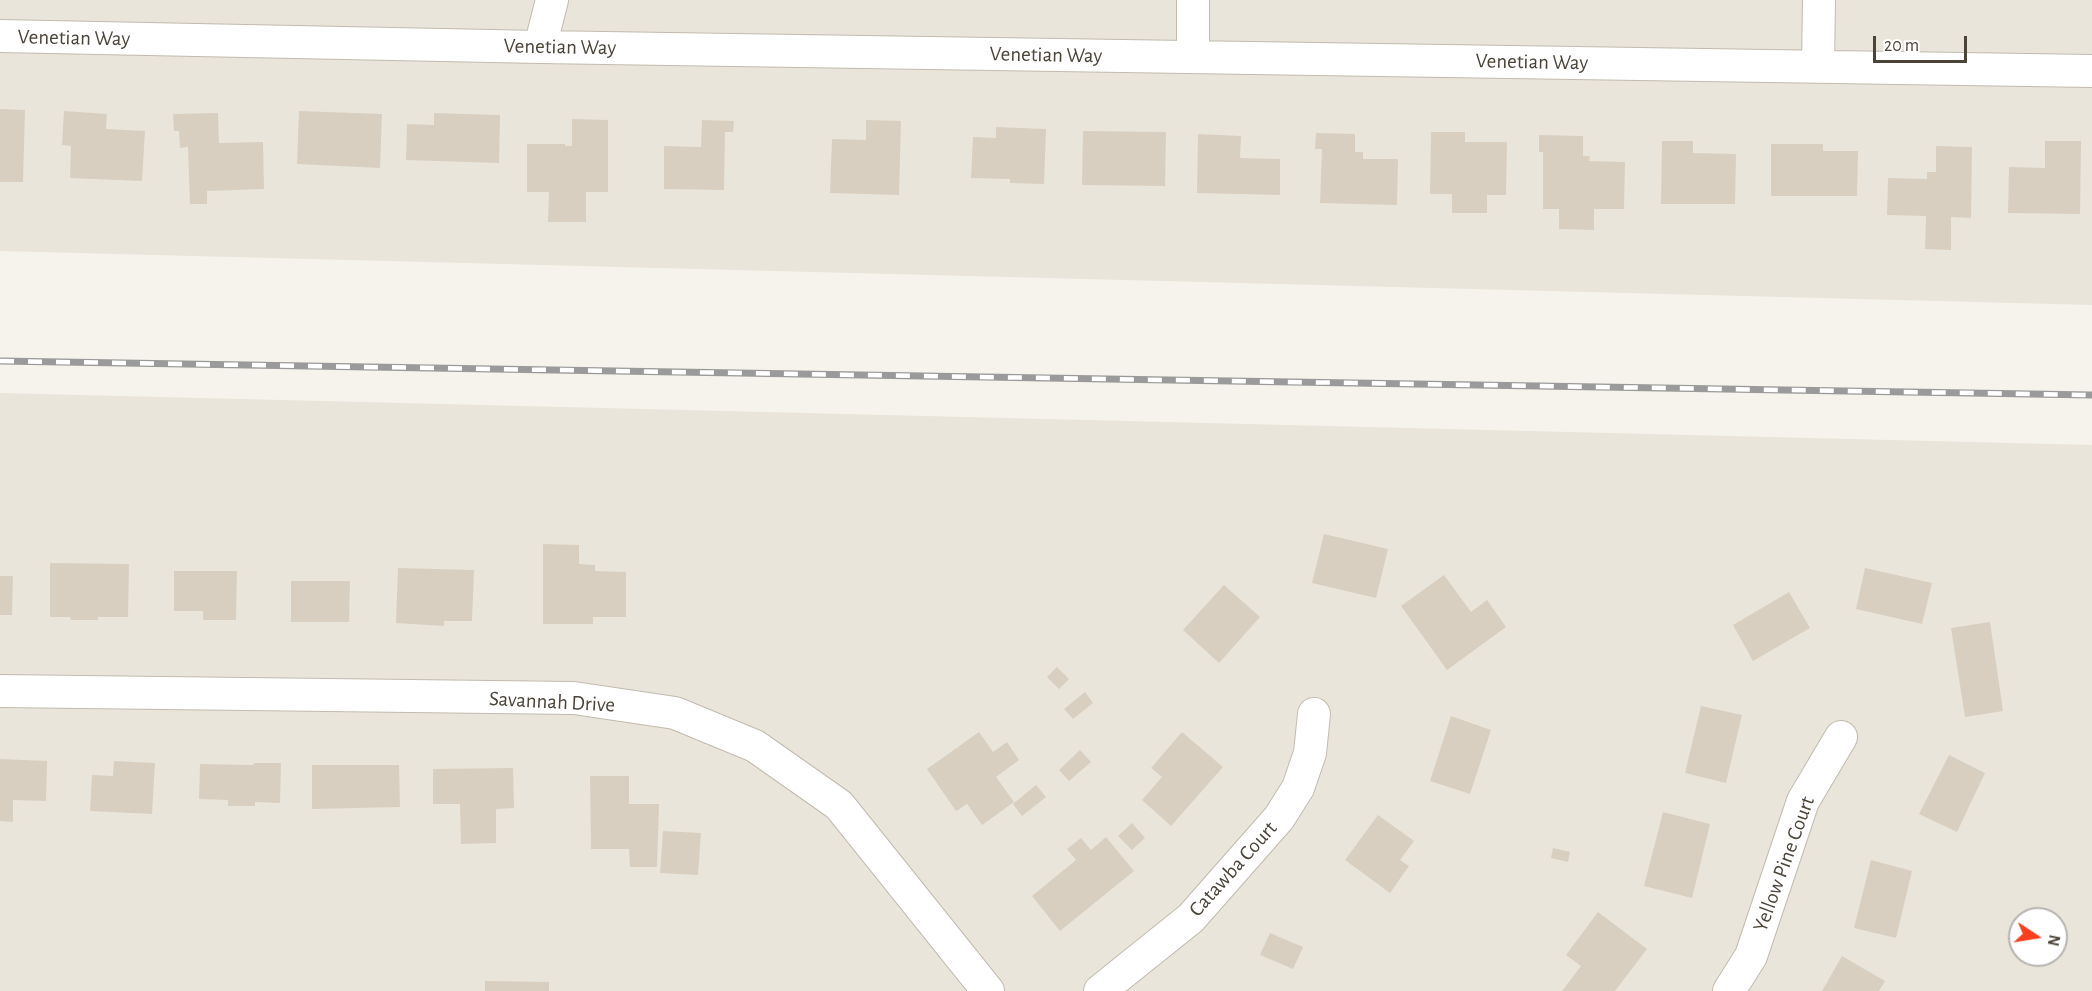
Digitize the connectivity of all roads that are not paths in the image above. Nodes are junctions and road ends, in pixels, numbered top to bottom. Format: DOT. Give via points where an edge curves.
graph roads {
  1 [pos="552,0"];
  2 [pos="1194,0"];
  3 [pos="1819,0"];
  4 [pos="0,36"];
  5 [pos="540,47"];
  6 [pos="1193,57"];
  7 [pos="1818,66"];
  8 [pos="2092,71"];
  9 [pos="0,692"];
  10 [pos="1314,714"];
  11 [pos="1841,737"];
  12 [pos="988,991"];
  13 [pos="1100,991"];
  14 [pos="1729,991"];
  1 -- 5 [label="street"];
  2 -- 6 [label="street"];
  3 -- 7 [label="street"];
  4 -- 5 [label="street, Venetian Way"];
  5 -- 6 [label="street, Venetian Way"];
  6 -- 7 [label="street, Venetian Way"];
  7 -- 8 [label="street, Venetian Way"];
  9 -- 12 [label="street, Savannah Drive" via="574,699 675,713 755,746 839,805"];
  10 -- 13 [label="street, Catawba Court" via="1310,753 1298,788 1279,818 1191,918"];
  11 -- 14 [label="street, Yellow Pine Court" via="1803,801 1751,956"];
}
